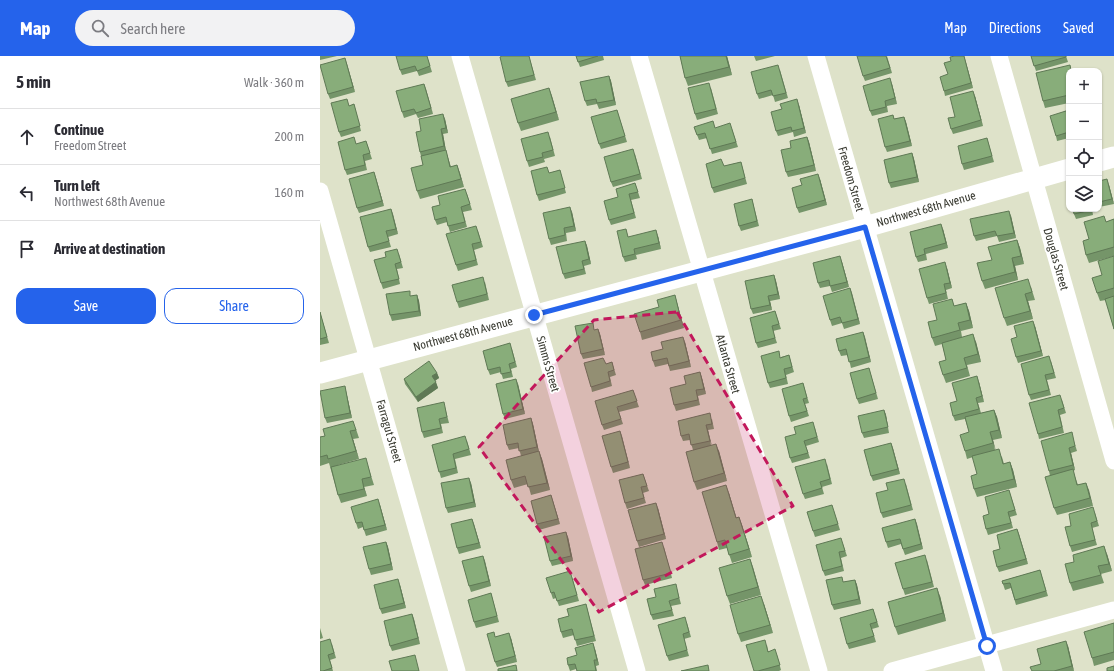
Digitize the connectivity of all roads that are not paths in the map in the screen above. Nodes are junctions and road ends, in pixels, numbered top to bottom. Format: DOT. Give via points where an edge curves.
graph roads {
  1 [pos="460,56"];
  2 [pos="639,56"];
  3 [pos="816,56"];
  4 [pos="999,56"];
  5 [pos="1114,157"];
  6 [pos="1102,160"];
  7 [pos="1066,170"];
  8 [pos="1033,179"];
  9 [pos="320,191"];
  10 [pos="865,227"];
  11 [pos="701,270"];
  12 [pos="534,315"];
  13 [pos="369,359"];
  14 [pos="320,373"];
  15 [pos="1114,461"];
  16 [pos="1114,610"];
  17 [pos="987,646"];
  18 [pos="457,671"];
  19 [pos="637,671"];
  20 [pos="819,671"];
  21 [pos="892,671"];
  22 [pos="994,671"];
  1 -- 12 [label="street, Simms Street"];
  2 -- 11 [label="street, Atlanta Street"];
  3 -- 10 [label="street, Freedom Street"];
  4 -- 8 [label="street, Douglas Street"];
  5 -- 6 [label="street"];
  7 -- 8 [label="street, Northwest 68th Avenue"];
  8 -- 10 [label="street, Northwest 68th Avenue"];
  8 -- 15 [label="street, Douglas Street"];
  9 -- 13 [label="street, Farragut Street"];
  10 -- 11 [label="street, Northwest 68th Avenue"];
  10 -- 17 [label="street, Freedom Street"];
  11 -- 12 [label="street, Northwest 68th Avenue"];
  11 -- 20 [label="street, Atlanta Street"];
  12 -- 13 [label="street, Northwest 68th Avenue"];
  12 -- 19 [label="street, Simms Street"];
  13 -- 14 [label="street, Northwest 68th Avenue"];
  13 -- 18 [label="street, Farragut Street"];
  16 -- 17 [label="street"];
  17 -- 21 [label="street"];
  17 -- 22 [label="street, Freedom Street"];
}
